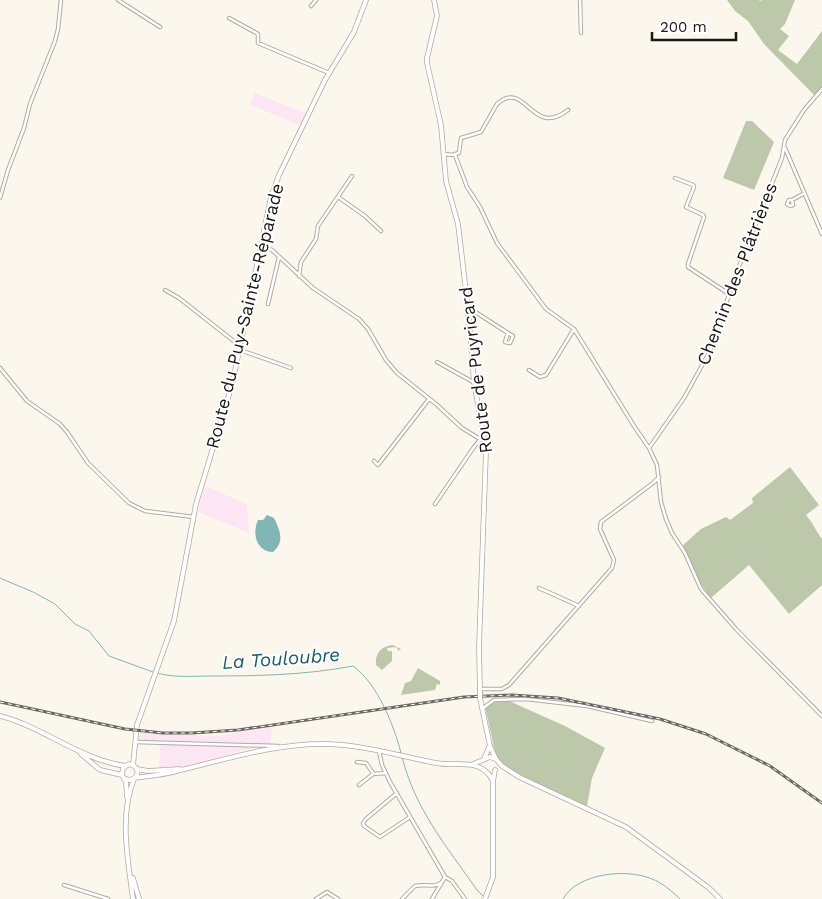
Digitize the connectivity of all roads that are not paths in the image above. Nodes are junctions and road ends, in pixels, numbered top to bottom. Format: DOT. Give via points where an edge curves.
graph roads {
  1 [pos="61,0"];
  2 [pos="118,0"];
  3 [pos="316,0"];
  4 [pos="362,0"];
  5 [pos="434,0"];
  6 [pos="580,0"];
  7 [pos="365,2"];
  8 [pos="311,6"];
  9 [pos="229,18"];
  10 [pos="160,27"];
  11 [pos="580,33"];
  12 [pos="329,72"];
  13 [pos="822,89"];
  14 [pos="568,110"];
  15 [pos="784,146"];
  16 [pos="444,154"];
  17 [pos="455,154"];
  18 [pos="352,176"];
  19 [pos="675,178"];
  20 [pos="803,194"];
  21 [pos="338,197"];
  22 [pos="0,198"];
  23 [pos="792,200"];
  24 [pos="381,231"];
  25 [pos="822,234"];
  26 [pos="260,245"];
  27 [pos="279,256"];
  28 [pos="299,276"];
  29 [pos="165,290"];
  30 [pos="729,294"];
  31 [pos="268,304"];
  32 [pos="468,308"];
  33 [pos="574,329"];
  34 [pos="508,333"];
  35 [pos="239,348"];
  36 [pos="437,362"];
  37 [pos="0,368"];
  38 [pos="290,368"];
  39 [pos="529,370"];
  40 [pos="474,382"];
  41 [pos="429,399"];
  42 [pos="482,440"];
  43 [pos="649,448"];
  44 [pos="374,461"];
  45 [pos="659,477"];
  46 [pos="435,504"];
  47 [pos="194,517"];
  48 [pos="539,588"];
  49 [pos="578,606"];
  50 [pos="480,691"];
  51 [pos="482,709"];
  52 [pos="0,716"];
  53 [pos="822,716"];
  54 [pos="652,721"];
  55 [pos="136,732"];
  56 [pos="135,742"];
  57 [pos="246,745"];
  58 [pos="284,746"];
  59 [pos="490,746"];
  60 [pos="71,747"];
  61 [pos="380,751"];
  62 [pos="245,753"];
  63 [pos="485,759"];
  64 [pos="497,761"];
  65 [pos="357,762"];
  66 [pos="466,765"];
  67 [pos="131,766"];
  68 [pos="187,768"];
  69 [pos="483,768"];
  70 [pos="496,770"];
  71 [pos="506,770"];
  72 [pos="488,772"];
  73 [pos="386,773"];
  74 [pos="373,774"];
  75 [pos="123,776"];
  76 [pos="135,779"];
  77 [pos="494,781"];
  78 [pos="359,785"];
  79 [pos="397,793"];
  80 [pos="127,809"];
  81 [pos="410,816"];
  82 [pos="445,877"];
  83 [pos="442,882"];
  84 [pos="64,885"];
  85 [pos="486,897"];
  86 [pos="108,899"];
  87 [pos="137,899"];
  88 [pos="316,899"];
  89 [pos="338,899"];
  90 [pos="402,899"];
  91 [pos="432,899"];
  92 [pos="465,899"];
  93 [pos="720,899"];
  1 -- 22 [label="street" via="55,41 30,104"];
  2 -- 10 [label="street"];
  3 -- 8 [label="street"];
  4 -- 7 [label="street"];
  5 -- 16 [label="main road, Route de Puyricard" via="436,16 427,63"];
  6 -- 11 [label="street"];
  7 -- 12 [label="main road, Route du Puy-Sainte-Réparade" via="354,32"];
  9 -- 12 [label="street" via="258,34 258,43"];
  12 -- 26 [label="main road, Route du Puy-Sainte-Réparade" via="279,175"];
  13 -- 15 [label="street, Chemin des Plâtrières" via="804,110"];
  14 -- 17 [label="street" via="548,119 542,118 511,97 497,104 481,132 461,138 459,153"];
  15 -- 20 [label="street"];
  15 -- 30 [label="street, Chemin des Plâtrières"];
  16 -- 17 [label="street"];
  16 -- 32 [label="main road, Route de Puyricard" via="446,181 458,224"];
  17 -- 33 [label="street" via="467,187 497,243 546,309"];
  18 -- 21 [label="street"];
  19 -- 30 [label="street" via="693,185 686,207 704,218 688,267"];
  20 -- 23 [label="street"];
  20 -- 25 [label="street"];
  21 -- 24 [label="street"];
  21 -- 28 [label="street" via="318,226 315,241 301,262"];
  26 -- 27 [label="street"];
  26 -- 35 [label="main road, Route du Puy-Sainte-Réparade"];
  27 -- 28 [label="street"];
  27 -- 31 [label="street"];
  28 -- 41 [label="street" via="365,325 392,368"];
  29 -- 35 [label="street" via="180,298"];
  30 -- 43 [label="street, Chemin des Plâtrières" via="710,351 684,398"];
  32 -- 34 [label="street"];
  32 -- 40 [label="main road, Route de Puyricard"];
  33 -- 39 [label="street" via="546,375 540,376"];
  33 -- 43 [label="street"];
  35 -- 38 [label="street"];
  35 -- 47 [label="main road, Route du Puy-Sainte-Réparade" via="228,401"];
  36 -- 40 [label="street"];
  37 -- 47 [label="street" via="27,401 60,424 88,463 129,503 145,511"];
  40 -- 42 [label="main road, Route de Puyricard"];
  41 -- 42 [label="street" via="462,428"];
  41 -- 44 [label="street" via="378,465"];
  42 -- 46 [label="street" via="474,446"];
  42 -- 50 [label="main road, Route de Puyricard" via="487,462"];
  43 -- 45 [label="street"];
  45 -- 49 [label="street" via="600,522 613,564"];
  45 -- 53 [label="street" via="666,519 701,589"];
  47 -- 55 [label="main road, Route du Puy-Sainte-Réparade" via="174,621"];
  48 -- 49 [label="street"];
  49 -- 50 [label="street" via="509,685"];
  50 -- 51 [label="main road, Route de Puyricard, bridge"];
  51 -- 54 [label="street" via="494,700 526,699 587,706"];
  51 -- 59 [label="main road, Route de Puyricard"];
  52 -- 60 [label="main road"];
  55 -- 56 [label="main road, Route du Puy-Sainte-Réparade"];
  55 -- 67 [label="main road, Route du Puy-Sainte-Réparade"];
  56 -- 57 [label="street"];
  56 -- 67 [label="main road, Route du Puy-Sainte-Réparade"];
  57 -- 58 [label="street"];
  57 -- 62 [label="street"];
  58 -- 61 [label="main road" via="326,744"];
  58 -- 62 [label="main road"];
  59 -- 63 [label="main road"];
  59 -- 64 [label="main road, Route de Puyricard"];
  60 -- 67 [label="main road" via="94,757"];
  60 -- 75 [label="main road" via="100,770"];
  61 -- 66 [label="main road" via="438,764"];
  61 -- 73 [label="street"];
  62 -- 68 [label="main road"];
  63 -- 64 [label="main road" via="493,757"];
  63 -- 66 [label="main road"];
  63 -- 69 [label="main road"];
  64 -- 70 [label="main road"];
  64 -- 71 [label="main road"];
  65 -- 74 [label="street" via="366,764"];
  66 -- 69 [label="main road"];
  67 -- 68 [label="main road" via="148,771"];
  67 -- 75 [label="main road" via="123,768"];
  67 -- 76 [label="main road" via="137,775"];
  68 -- 76 [label="main road"];
  69 -- 72 [label="main road"];
  70 -- 71 [label="main road"];
  70 -- 72 [label="main road"];
  70 -- 77 [label="main road"];
  71 -- 93 [label="main road" via="626,827"];
  72 -- 77 [label="main road"];
  73 -- 74 [label="street"];
  73 -- 79 [label="street"];
  74 -- 78 [label="street"];
  75 -- 76 [label="main road"];
  75 -- 80 [label="main road" via="127,787"];
  76 -- 80 [label="main road"];
  77 -- 85 [label="main road" via="493,876"];
  79 -- 81 [label="street"];
  79 -- 81 [label="street" via="366,820 364,826 380,837"];
  80 -- 87 [label="main road" via="126,841"];
  81 -- 82 [label="street"];
  82 -- 83 [label="street"];
  82 -- 92 [label="street"];
  83 -- 90 [label="street" via="432,887 415,886"];
  83 -- 91 [label="street"];
  84 -- 86 [label="street"];
  88 -- 89 [label="street" via="327,892"];
}
